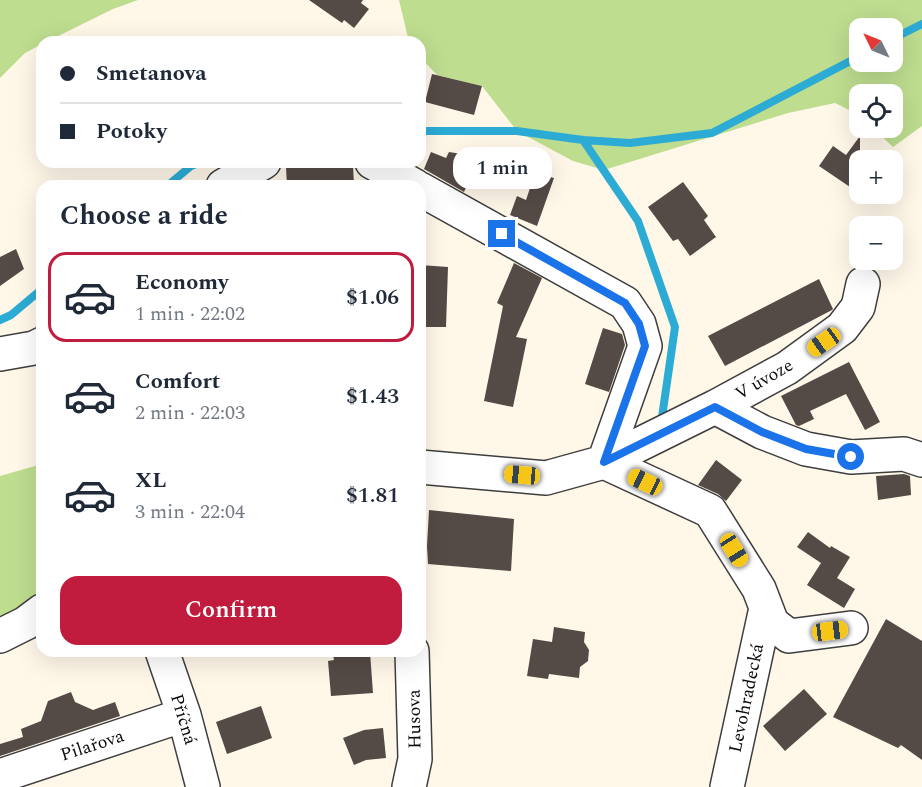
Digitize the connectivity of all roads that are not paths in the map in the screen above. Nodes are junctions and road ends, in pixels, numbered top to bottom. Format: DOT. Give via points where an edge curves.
graph roads {
  1 [pos="254,168"];
  2 [pos="383,168"];
  3 [pos="233,180"];
  4 [pos="404,180"];
  5 [pos="426,192"];
  6 [pos="863,284"];
  7 [pos="36,347"];
  8 [pos="0,354"];
  9 [pos="715,407"];
  10 [pos="916,454"];
  11 [pos="604,462"];
  12 [pos="426,467"];
  13 [pos="766,608"];
  14 [pos="36,616"];
  15 [pos="851,628"];
  16 [pos="0,636"];
  17 [pos="164,657"];
  18 [pos="412,657"];
  19 [pos="184,715"];
  20 [pos="0,776"];
  21 [pos="203,787"];
  22 [pos="408,787"];
  23 [pos="726,787"];
  1 -- 3 [label="street"];
  2 -- 4 [label="street"];
  5 -- 11 [label="street" via="625,303 639,324 645,346"];
  6 -- 9 [label="street, V úvoze" via="858,307 842,328 787,368"];
  7 -- 8 [label="street"];
  9 -- 10 [label="street" via="762,432 806,449 851,457"];
  9 -- 11 [label="street, V úvoze"];
  11 -- 12 [label="street" via="546,478"];
  11 -- 13 [label="street, Levohradecká" via="710,511 759,589"];
  13 -- 15 [label="street, Levohradecká" via="772,623 789,636"];
  13 -- 23 [label="street, Levohradecká"];
  14 -- 16 [label="street"];
  17 -- 19 [label="street, Příčná"];
  18 -- 22 [label="street, Husova" via="415,759"];
  19 -- 20 [label="street, Pilařova"];
  19 -- 21 [label="street, Příčná"];
}
